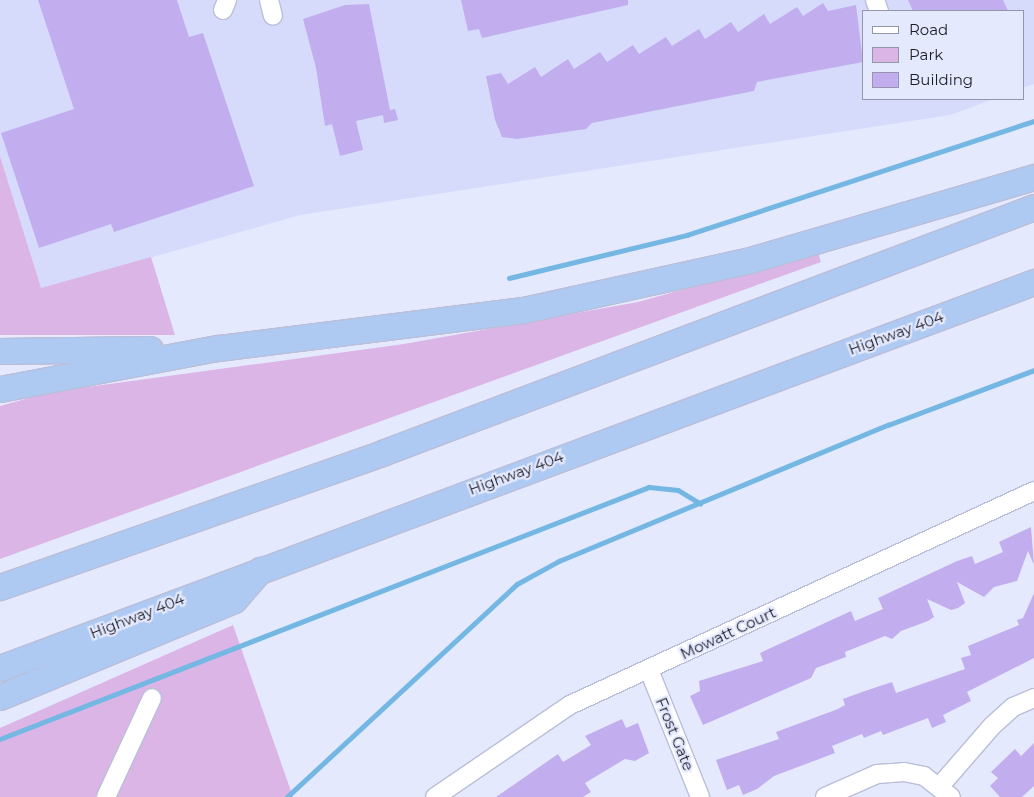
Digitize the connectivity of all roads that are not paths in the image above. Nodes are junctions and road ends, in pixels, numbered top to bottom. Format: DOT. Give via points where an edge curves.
graph roads {
  1 [pos="1034,177"];
  2 [pos="1034,208"];
  3 [pos="1034,282"];
  4 [pos="218,348"];
  5 [pos="0,351"];
  6 [pos="0,388"];
  7 [pos="1034,491"];
  8 [pos="262,567"];
  9 [pos="0,587"];
  10 [pos="0,668"];
  11 [pos="650,670"];
  12 [pos="4,696"];
  13 [pos="152,698"];
  14 [pos="1034,698"];
  15 [pos="946,791"];
  16 [pos="106,797"];
  17 [pos="435,797"];
  18 [pos="700,797"];
  19 [pos="825,797"];
  1 -- 4 [label="highway" via="750,260 523,310"];
  2 -- 9 [label="highway" via="382,453"];
  3 -- 8 [label="highway, Highway 404"];
  4 -- 5 [label="highway"];
  4 -- 6 [label="highway"];
  7 -- 11 [label="street, Mowatt Court"];
  8 -- 10 [label="highway, Highway 404"];
  8 -- 12 [label="highway" via="234,600"];
  11 -- 17 [label="street, Mowatt Court" via="570,705"];
  11 -- 18 [label="street, Frost Gate"];
  13 -- 16 [label="street"];
  14 -- 15 [label="street" via="1013,707 992,726"];
  15 -- 19 [label="street" via="924,776 878,774"];
}
